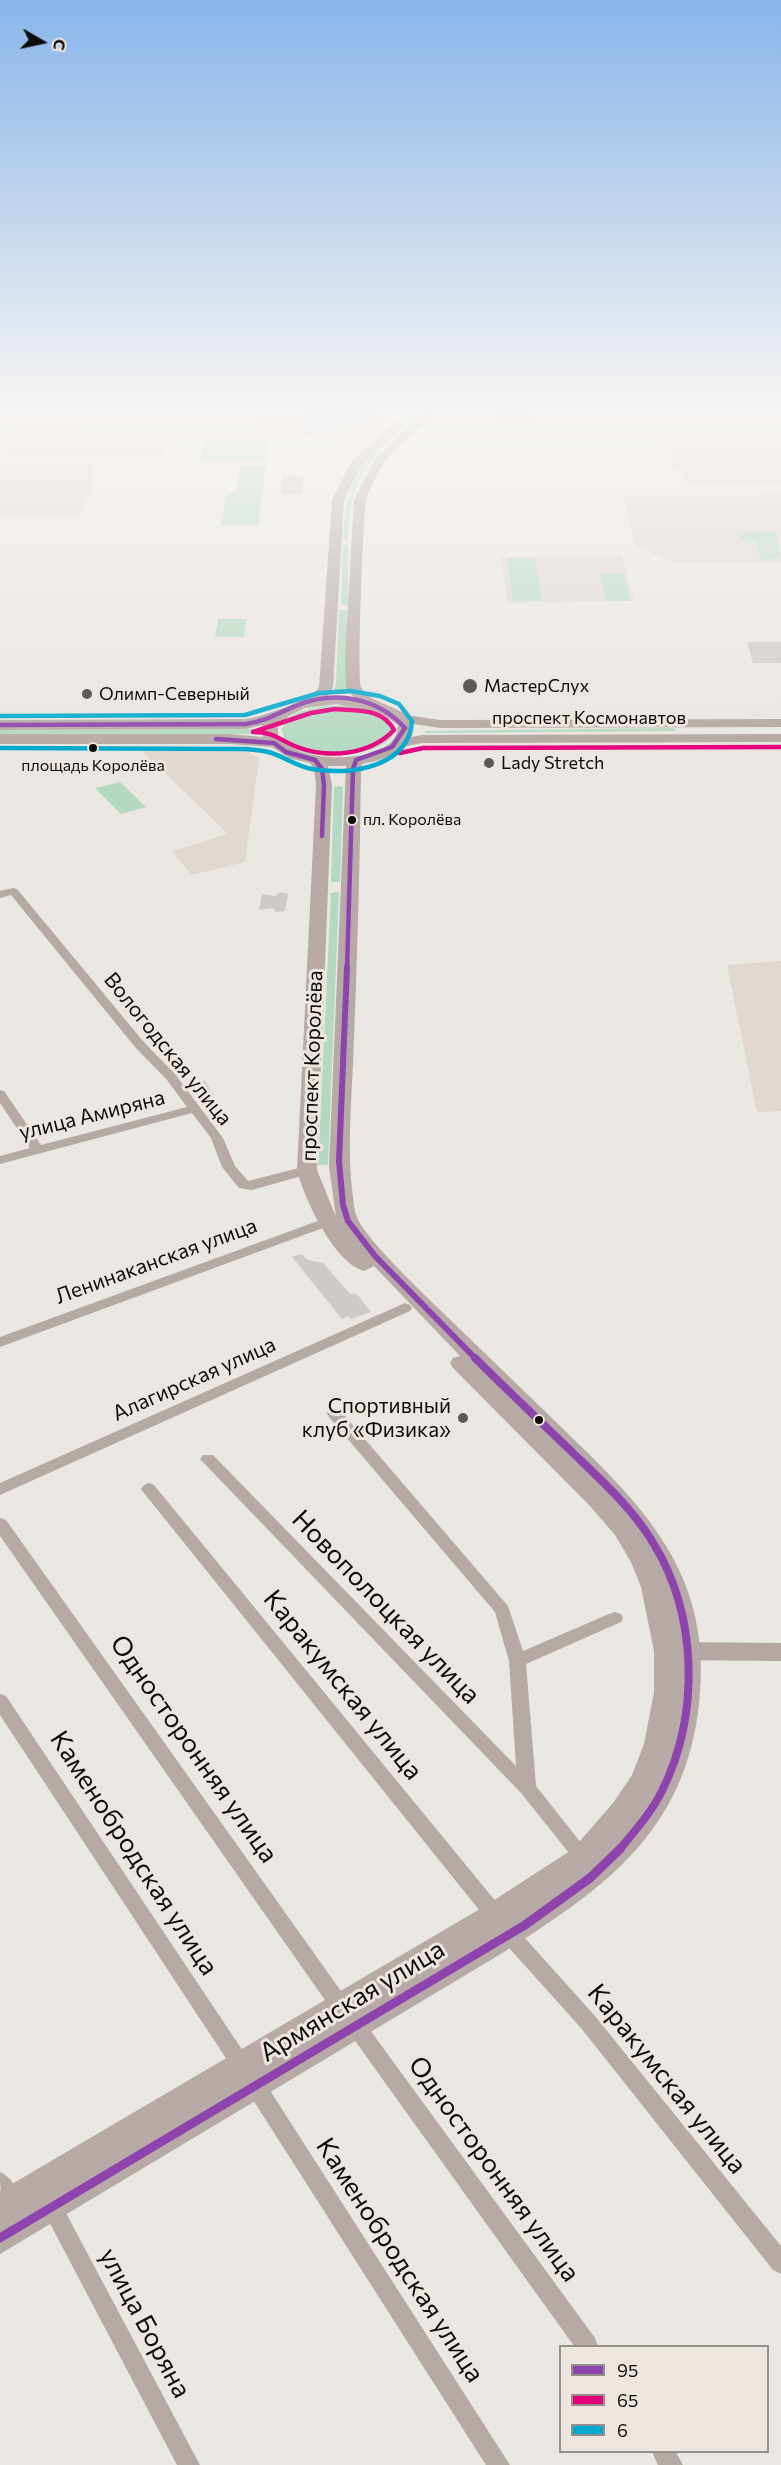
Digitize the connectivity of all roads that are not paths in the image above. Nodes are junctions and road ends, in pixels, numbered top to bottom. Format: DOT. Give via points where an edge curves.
graph roads {
  1 [pos="336,524"];
  2 [pos="358,524"];
  3 [pos="334,546"];
  4 [pos="357,546"];
  5 [pos="330,605"];
  6 [pos="354,605"];
  7 [pos="309,703"];
  8 [pos="375,705"];
  9 [pos="275,718"];
  10 [pos="400,718"];
  11 [pos="781,723"];
  12 [pos="0,725"];
  13 [pos="684,730"];
  14 [pos="781,738"];
  15 [pos="0,739"];
  16 [pos="274,743"];
  17 [pos="398,744"];
  18 [pos="315,760"];
  19 [pos="356,760"];
  20 [pos="320,892"];
  21 [pos="351,892"];
  22 [pos="0,895"];
  23 [pos="0,1094"];
  24 [pos="194,1109"];
  25 [pos="37,1149"];
  26 [pos="0,1160"];
  27 [pos="339,1167"];
  28 [pos="307,1170"];
  29 [pos="326,1222"];
  30 [pos="405,1308"];
  31 [pos="0,1342"];
  32 [pos="334,1413"];
  33 [pos="208,1459"];
  34 [pos="0,1489"];
  35 [pos="149,1489"];
  36 [pos="0,1524"];
  37 [pos="615,1618"];
  38 [pos="677,1651"];
  39 [pos="781,1652"];
  40 [pos="517,1661"];
  41 [pos="0,1701"];
  42 [pos="668,1746"];
  43 [pos="528,1788"];
  44 [pos="583,1858"];
  45 [pos="501,1924"];
  46 [pos="348,2016"];
  47 [pos="249,2075"];
  48 [pos="4,2198"];
  49 [pos="52,2207"];
  50 [pos="0,2238"];
  51 [pos="781,2263"];
  52 [pos="586,2345"];
  53 [pos="189,2465"];
  54 [pos="499,2465"];
  1 -- 3 [label="main road"];
  2 -- 4 [label="main road"];
  3 -- 4 [label="main road" via="345,542"];
  3 -- 5 [label="main road"];
  4 -- 6 [label="main road"];
  5 -- 6 [label="main road"];
  5 -- 7 [label="main road" via="326,687 320,697"];
  6 -- 8 [label="main road" via="353,687"];
  7 -- 8 [label="main road" via="337,700"];
  7 -- 9 [label="main road"];
  8 -- 10 [label="main road"];
  9 -- 12 [label="main road" via="246,724"];
  9 -- 16 [label="main road" via="268,731"];
  10 -- 13 [label="main road, проспект Космонавтов" via="440,724"];
  10 -- 17 [label="main road" via="405,728"];
  11 -- 13 [label="main road, проспект Космонавтов"];
  13 -- 14 [label="main road, проспект Космонавтов"];
  13 -- 17 [label="main road, проспект Космонавтов" via="422,739"];
  15 -- 16 [label="main road" via="231,739"];
  16 -- 18 [label="main road" via="286,752"];
  17 -- 19 [label="main road" via="378,755"];
  18 -- 19 [label="main road"];
  18 -- 20 [label="main road, проспект Королёва" via="322,769 324,785"];
  19 -- 21 [label="main road, проспект Королёва"];
  20 -- 21 [label="main road" via="332,888"];
  20 -- 28 [label="main road, проспект Королёва"];
  21 -- 27 [label="main road, проспект Королёва"];
  22 -- 24 [label="street, Вологодская улица" via="13,891"];
  23 -- 25 [label="street"];
  24 -- 25 [label="street, улица Амиряна"];
  24 -- 28 [label="street, Вологодская улица" via="217,1138 229,1167 244,1185"];
  25 -- 26 [label="street, улица Амиряна"];
  27 -- 28 [label="main road" via="325,1172"];
  27 -- 38 [label="main road, проспект Королёва" via="346,1217 359,1238 611,1490 639,1523 661,1556 674,1587 683,1620"];
  28 -- 29 [label="main road, проспект Королёва"];
  29 -- 30 [label="main road, проспект Королёва"];
  29 -- 31 [label="street, Ленинаканская улица"];
  30 -- 34 [label="street, Алагирская улица"];
  30 -- 38 [label="main road, проспект Королёва" via="624,1529 643,1560"];
  32 -- 40 [label="street" via="502,1610"];
  33 -- 43 [label="street, Новополоцкая улица"];
  35 -- 45 [label="street, Каракумская улица"];
  36 -- 46 [label="street, Односторонняя улица"];
  37 -- 40 [label="street"];
  38 -- 39 [label="main road"];
  38 -- 42 [label="main road, проспект Королёва" via="688,1693"];
  40 -- 43 [label="street"];
  41 -- 47 [label="street, Каменобродская улица"];
  42 -- 44 [label="main road, Армянская улица" via="623,1811"];
  42 -- 45 [label="main road, Армянская улица" via="664,1788 644,1822 602,1868"];
  43 -- 44 [label="street, Новополоцкая улица"];
  44 -- 45 [label="main road, Армянская улица"];
  45 -- 46 [label="main road, Армянская улица"];
  45 -- 51 [label="street, Каракумская улица" via="588,2022"];
  46 -- 47 [label="main road, Армянская улица"];
  46 -- 52 [label="street, Односторонняя улица"];
  47 -- 48 [label="main road, Армянская улица"];
  47 -- 49 [label="main road, Армянская улица"];
  47 -- 54 [label="street, Каменобродская улица"];
  49 -- 50 [label="main road, Армянская улица"];
  49 -- 53 [label="street, улица Боряна"];
}
